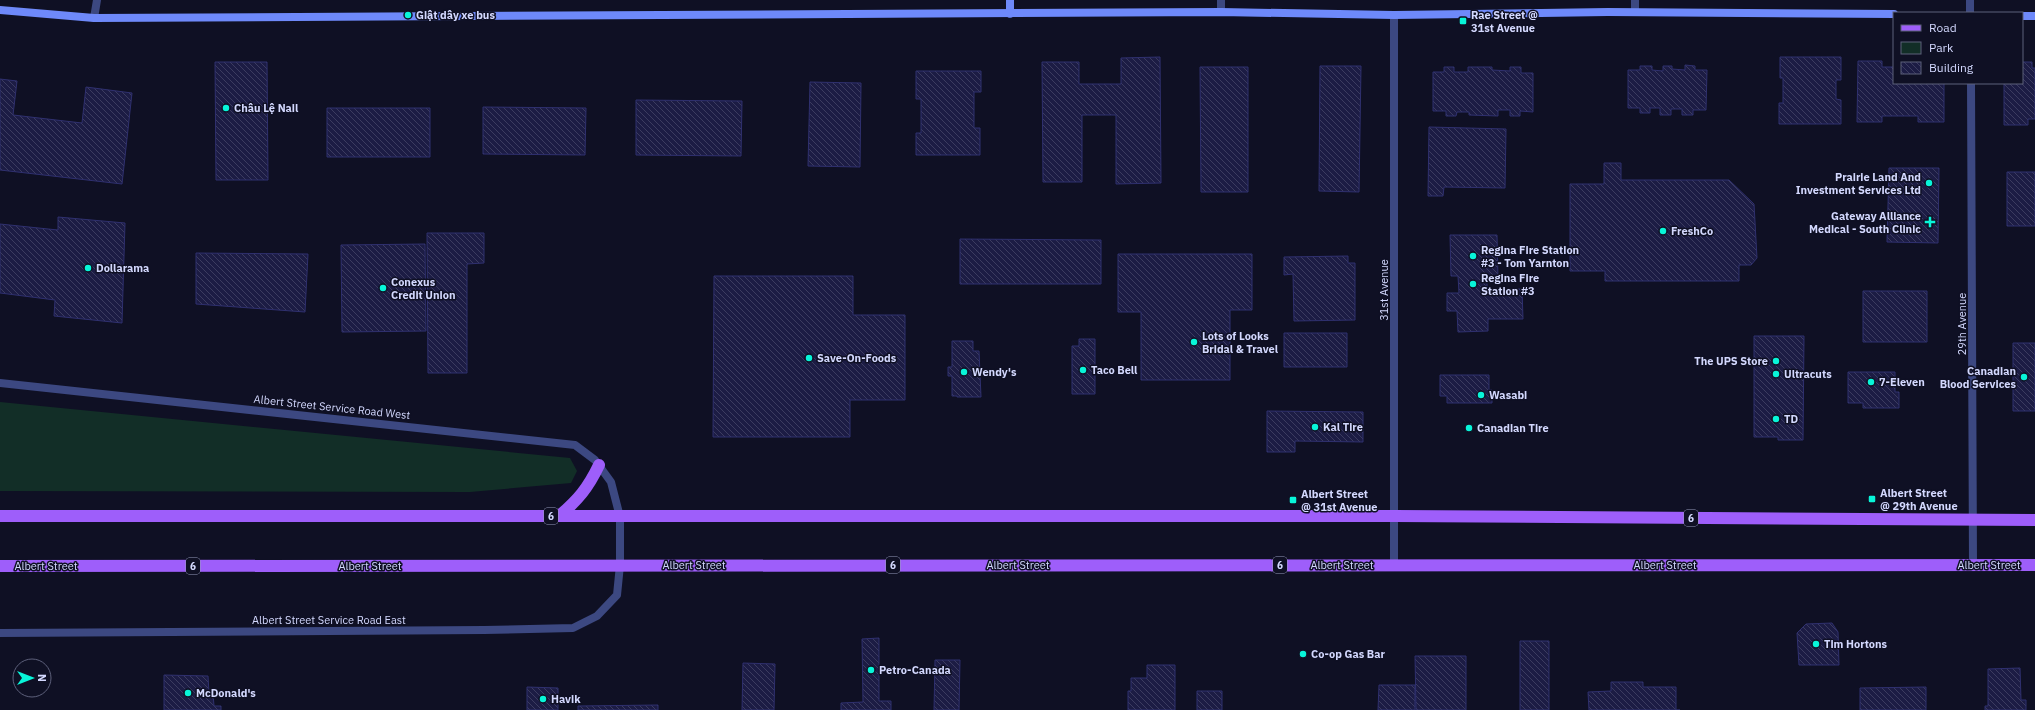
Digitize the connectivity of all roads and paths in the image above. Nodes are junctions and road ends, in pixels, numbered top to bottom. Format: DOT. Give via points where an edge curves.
graph roads {
  1 [pos="97,0"];
  2 [pos="1010,0"];
  3 [pos="1221,0"];
  4 [pos="1635,0"];
  5 [pos="1970,0"];
  6 [pos="0,10"];
  7 [pos="1221,12"];
  8 [pos="1635,12"];
  9 [pos="1970,12"];
  10 [pos="1010,14"];
  11 [pos="1893,14"];
  12 [pos="1394,15"];
  13 [pos="2023,16"];
  14 [pos="2035,16"];
  15 [pos="94,18"];
  16 [pos="1971,84"];
  17 [pos="0,383"];
  18 [pos="599,465"];
  19 [pos="0,516"];
  20 [pos="559,516"];
  21 [pos="1395,516"];
  22 [pos="620,517"];
  23 [pos="1974,519"];
  24 [pos="2035,520"];
  25 [pos="620,565"];
  26 [pos="1394,565"];
  27 [pos="1974,565"];
  28 [pos="0,566"];
  29 [pos="2035,566"];
  30 [pos="0,633"];
  1 -- 15 [label="street"];
  2 -- 10 [label="street"];
  3 -- 7 [label="street"];
  4 -- 8 [label="street"];
  5 -- 9 [label="street"];
  6 -- 15 [label="street"];
  7 -- 10 [label="street"];
  7 -- 12 [label="street"];
  8 -- 11 [label="street"];
  8 -- 12 [label="street"];
  10 -- 15 [label="street"];
  12 -- 21 [label="street, 31st Avenue"];
  13 -- 14 [label="street"];
  16 -- 23 [label="street, 29th Avenue"];
  17 -- 18 [label="street, Albert Street Service Road West" via="575,445"];
  18 -- 20 [label="main road" via="585,490"];
  18 -- 22 [label="street, Albert Street Service Road West" via="611,482"];
  19 -- 20 [label="main road, 6"];
  20 -- 22 [label="main road, 6"];
  21 -- 22 [label="main road, 6"];
  21 -- 23 [label="main road, 6"];
  21 -- 26 [label="street, 31st Avenue"];
  22 -- 25 [label="street, Albert Street Service Road East"];
  23 -- 24 [label="main road, 6"];
  23 -- 27 [label="street, 29th Avenue"];
  25 -- 26 [label="main road, Albert Street / 6"];
  25 -- 28 [label="main road, Albert Street / 6"];
  25 -- 30 [label="street, Albert Street Service Road East" via="617,595 597,616 573,628"];
  26 -- 27 [label="main road, Albert Street / 6"];
  27 -- 29 [label="main road, Albert Street / 6"];
}
